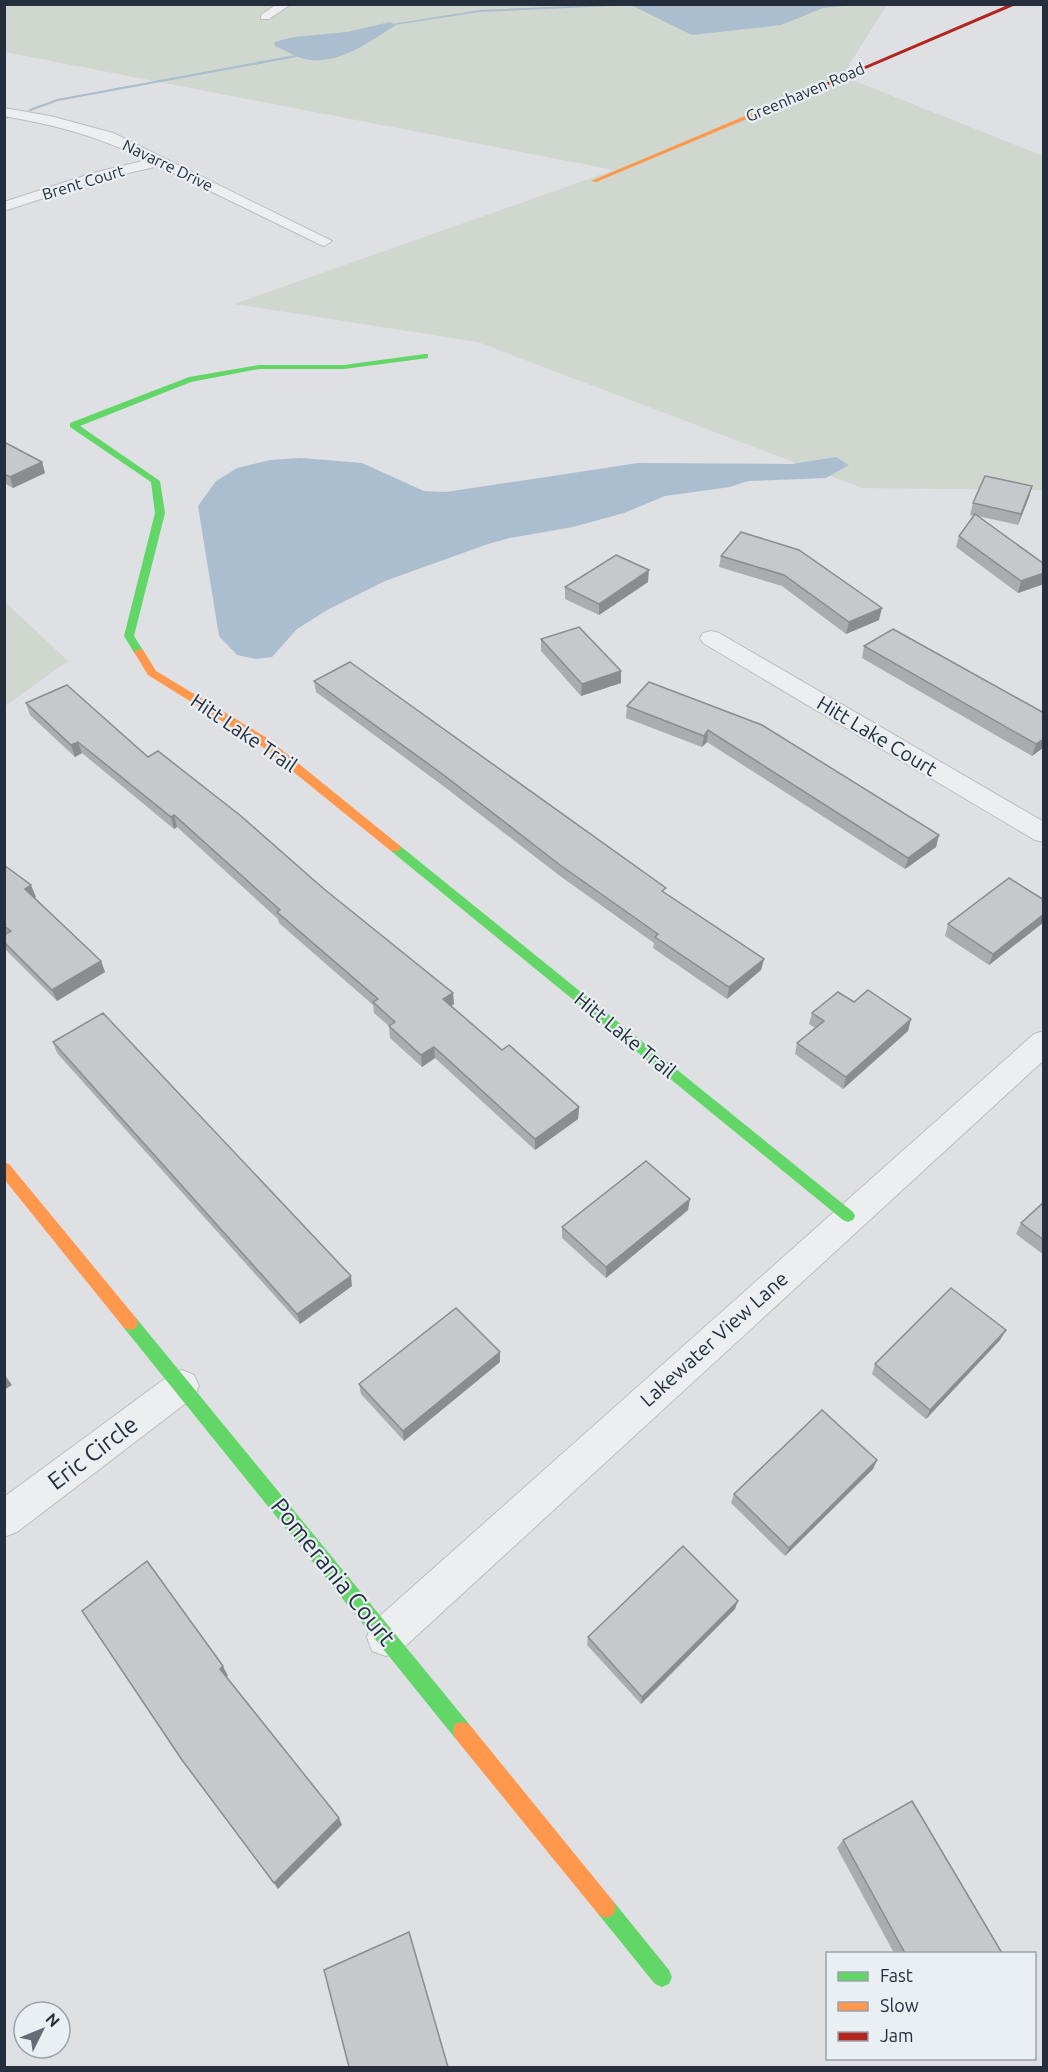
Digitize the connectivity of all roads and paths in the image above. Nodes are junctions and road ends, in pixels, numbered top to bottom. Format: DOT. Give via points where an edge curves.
graph roads {
  1 [pos="286,4"];
  2 [pos="1016,4"];
  3 [pos="265,17"];
  4 [pos="4,112"];
  5 [pos="163,161"];
  6 [pos="594,181"];
  7 [pos="4,207"];
  8 [pos="324,241"];
  9 [pos="425,356"];
  10 [pos="711,638"];
  11 [pos="1044,834"];
  12 [pos="1042,1046"];
  13 [pos="4,1168"];
  14 [pos="848,1216"];
  15 [pos="182,1386"];
  16 [pos="4,1519"];
  17 [pos="386,1637"];
  18 [pos="662,1977"];
  1 -- 3 [label="street"];
  2 -- 6 [label="street, Greenhaven Road"];
  4 -- 5 [label="street, Navarre Drive" via="108,136"];
  5 -- 7 [label="street, Brent Court" via="98,176"];
  5 -- 8 [label="street, Navarre Drive"];
  9 -- 14 [label="street, Hitt Lake Trail" via="344,367 259,367 189,380 73,425 155,481 160,513 129,636 152,673 262,741"];
  10 -- 11 [label="street, Hitt Lake Court"];
  12 -- 14 [label="street, Lakewater View Lane"];
  13 -- 15 [label="street, Pomerania Court"];
  14 -- 17 [label="street, Lakewater View Lane"];
  15 -- 16 [label="street, Eric Circle"];
  15 -- 17 [label="street, Pomerania Court"];
  17 -- 18 [label="street, Pomerania Court"];
}
